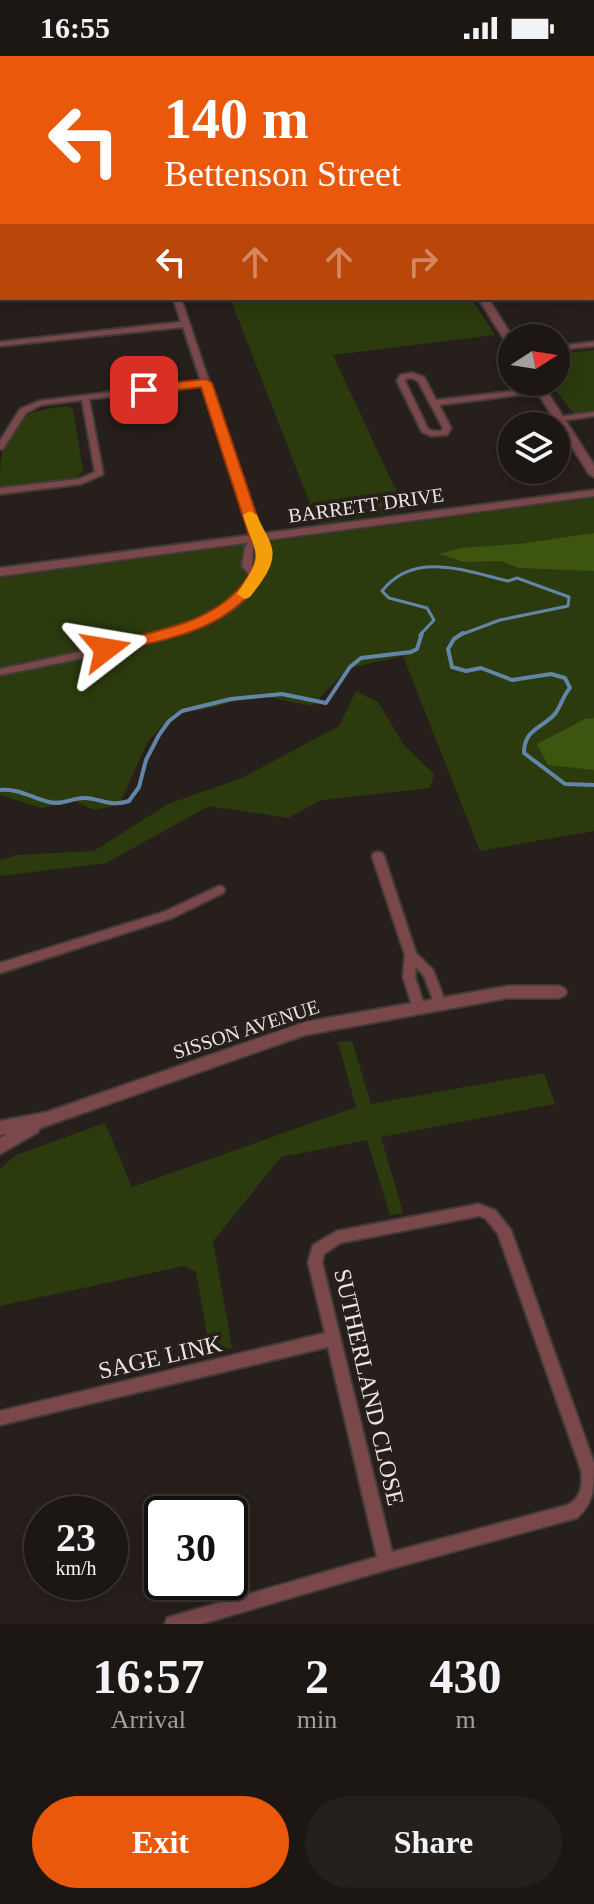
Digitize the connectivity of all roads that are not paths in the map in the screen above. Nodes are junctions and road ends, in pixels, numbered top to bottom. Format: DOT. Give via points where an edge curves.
graph roads {
  1 [pos="178,300"];
  2 [pos="484,300"];
  3 [pos="186,324"];
  4 [pos="499,324"];
  5 [pos="0,344"];
  6 [pos="594,344"];
  7 [pos="570,347"];
  8 [pos="206,383"];
  9 [pos="498,393"];
  10 [pos="85,397"];
  11 [pos="434,403"];
  12 [pos="594,414"];
  13 [pos="570,417"];
  14 [pos="570,436"];
  15 [pos="0,447"];
  16 [pos="594,474"];
  17 [pos="0,491"];
  18 [pos="594,493"];
  19 [pos="257,538"];
  20 [pos="0,572"];
  21 [pos="255,575"];
  22 [pos="0,672"];
  23 [pos="378,856"];
  24 [pos="219,890"];
  25 [pos="411,955"];
  26 [pos="0,968"];
  27 [pos="559,992"];
  28 [pos="440,1004"];
  29 [pos="419,1008"];
  30 [pos="47,1119"];
  31 [pos="0,1128"];
  32 [pos="0,1147"];
  33 [pos="331,1339"];
  34 [pos="0,1418"];
  35 [pos="386,1562"];
  36 [pos="173,1624"];
  1 -- 3 [label="street"];
  2 -- 4 [label="street"];
  3 -- 5 [label="street"];
  3 -- 8 [label="street"];
  6 -- 7 [label="street"];
  8 -- 10 [label="street"];
  8 -- 19 [label="street"];
  9 -- 11 [label="street"];
  10 -- 15 [label="street" via="28,408"];
  10 -- 17 [label="street" via="99,473 81,481"];
  11 -- 11 [label="street" via="421,379 401,379 425,430 440,435 447,428"];
  12 -- 13 [label="street"];
  14 -- 16 [label="street"];
  18 -- 19 [label="street, BARRETT DRIVE"];
  19 -- 20 [label="street, BARRETT DRIVE"];
  19 -- 21 [label="street" via="249,547 247,566"];
  19 -- 21 [label="street" via="264,545 264,565"];
  21 -- 22 [label="street" via="235,604 191,627"];
  23 -- 25 [label="street"];
  24 -- 26 [label="street" via="168,915"];
  25 -- 28 [label="street" via="429,973"];
  25 -- 29 [label="street" via="409,977"];
  27 -- 28 [label="street, SISSON AVENUE" via="508,992"];
  28 -- 29 [label="street, SISSON AVENUE"];
  29 -- 30 [label="street, SISSON AVENUE" via="305,1029"];
  30 -- 31 [label="street, SISSON AVENUE"];
  30 -- 32 [label="street, SISSON AVENUE"];
  33 -- 34 [label="street, SAGE LINK"];
  33 -- 35 [label="street, SUTHERLAND CLOSE"];
  33 -- 35 [label="street, SUTHERLAND CLOSE" via="315,1262 326,1242 466,1211 490,1214 504,1230 589,1470 589,1497 571,1512"];
  35 -- 36 [label="street, SUTHERLAND CLOSE"];
}
